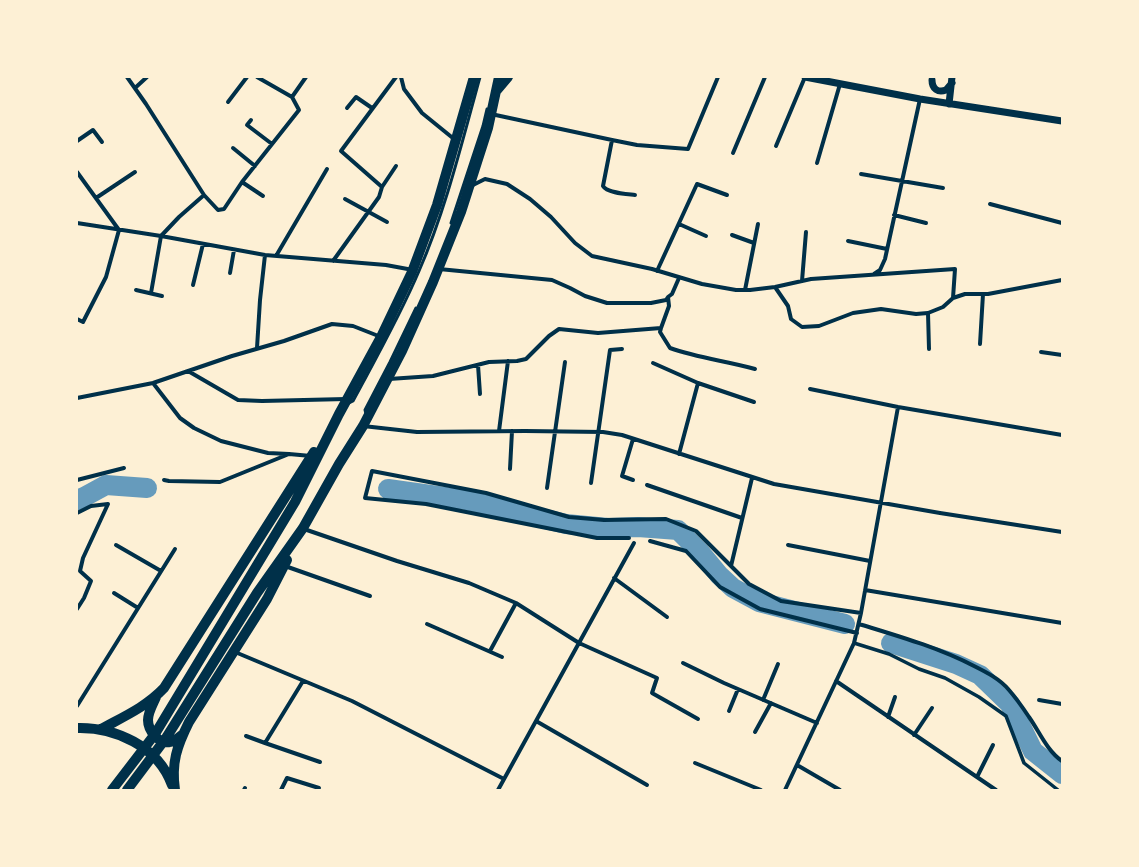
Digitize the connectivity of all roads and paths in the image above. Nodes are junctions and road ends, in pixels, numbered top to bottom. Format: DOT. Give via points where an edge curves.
graph roads {
  1 [pos="127,77"];
  2 [pos="146,77"];
  3 [pos="247,77"];
  4 [pos="257,77"];
  5 [pos="306,77"];
  6 [pos="396,77"];
  7 [pos="401,77"];
  8 [pos="474,77"];
  9 [pos="480,77"];
  10 [pos="499,77"];
  11 [pos="508,77"];
  12 [pos="718,77"];
  13 [pos="765,77"];
  14 [pos="805,77"];
  15 [pos="932,79"];
  16 [pos="952,80"];
  17 [pos="840,84"];
  18 [pos="135,88"];
  19 [pos="496,92"];
  20 [pos="292,97"];
  21 [pos="920,99"];
  22 [pos="929,101"];
  23 [pos="228,102"];
  24 [pos="949,104"];
  25 [pos="347,108"];
  26 [pos="372,108"];
  27 [pos="489,109"];
  28 [pos="251,120"];
  29 [pos="1062,121"];
  30 [pos="612,140"];
  31 [pos="77,141"];
  32 [pos="456,141"];
  33 [pos="102,142"];
  34 [pos="272,144"];
  35 [pos="776,146"];
  36 [pos="233,148"];
  37 [pos="733,153"];
  38 [pos="817,163"];
  39 [pos="255,166"];
  40 [pos="396,166"];
  41 [pos="328,169"];
  42 [pos="77,172"];
  43 [pos="135,172"];
  44 [pos="861,174"];
  45 [pos="902,181"];
  46 [pos="242,182"];
  47 [pos="382,187"];
  48 [pos="469,187"];
  49 [pos="943,188"];
  50 [pos="204,195"];
  51 [pos="635,195"];
  52 [pos="727,195"];
  53 [pos="263,196"];
  54 [pos="96,198"];
  55 [pos="345,199"];
  56 [pos="990,204"];
  57 [pos="368,212"];
  58 [pos="894,215"];
  59 [pos="387,222"];
  60 [pos="926,223"];
  61 [pos="1062,223"];
  62 [pos="77,224"];
  63 [pos="679,224"];
  64 [pos="758,224"];
  65 [pos="119,230"];
  66 [pos="448,231"];
  67 [pos="806,232"];
  68 [pos="732,235"];
  69 [pos="161,236"];
  70 [pos="706,236"];
  71 [pos="848,241"];
  72 [pos="754,243"];
  73 [pos="203,244"];
  74 [pos="887,249"];
  75 [pos="234,250"];
  76 [pos="265,255"];
  77 [pos="276,256"];
  78 [pos="333,261"];
  79 [pos="436,268"];
  80 [pos="413,270"];
  81 [pos="657,271"];
  82 [pos="230,274"];
  83 [pos="874,275"];
  84 [pos="679,278"];
  85 [pos="1062,280"];
  86 [pos="802,281"];
  87 [pos="193,285"];
  88 [pos="775,287"];
  89 [pos="136,290"];
  90 [pos="745,290"];
  91 [pos="151,293"];
  92 [pos="983,294"];
  93 [pos="162,296"];
  94 [pos="668,297"];
  95 [pos="954,298"];
  96 [pos="418,304"];
  97 [pos="928,313"];
  98 [pos="77,319"];
  99 [pos="661,328"];
  100 [pos="381,337"];
  101 [pos="980,344"];
  102 [pos="258,348"];
  103 [pos="929,349"];
  104 [pos="622,350"];
  105 [pos="1041,352"];
  106 [pos="1062,355"];
  107 [pos="508,361"];
  108 [pos="565,362"];
  109 [pos="653,363"];
  110 [pos="478,365"];
  111 [pos="755,369"];
  112 [pos="188,371"];
  113 [pos="387,380"];
  114 [pos="698,382"];
  115 [pos="153,383"];
  116 [pos="810,389"];
  117 [pos="480,394"];
  118 [pos="77,398"];
  119 [pos="754,402"];
  120 [pos="343,407"];
  121 [pos="898,407"];
  122 [pos="365,422"];
  123 [pos="500,431"];
  124 [pos="512,431"];
  125 [pos="555,431"];
  126 [pos="599,432"];
  127 [pos="1062,435"];
  128 [pos="633,439"];
  129 [pos="289,454"];
  130 [pos="679,454"];
  131 [pos="312,456"];
  132 [pos="124,468"];
  133 [pos="510,469"];
  134 [pos="752,478"];
  135 [pos="77,480"];
  136 [pos="164,480"];
  137 [pos="632,480"];
  138 [pos="591,483"];
  139 [pos="647,485"];
  140 [pos="547,488"];
  141 [pos="881,503"];
  142 [pos="77,513"];
  143 [pos="742,518"];
  144 [pos="304,528"];
  145 [pos="1062,532"];
  146 [pos="629,538"];
  147 [pos="650,541"];
  148 [pos="634,543"];
  149 [pos="116,545"];
  150 [pos="788,545"];
  151 [pos="175,550"];
  152 [pos="870,561"];
  153 [pos="284,566"];
  154 [pos="730,566"];
  155 [pos="79,571"];
  156 [pos="162,571"];
  157 [pos="614,578"];
  158 [pos="865,590"];
  159 [pos="114,593"];
  160 [pos="370,596"];
  161 [pos="516,603"];
  162 [pos="138,608"];
  163 [pos="77,609"];
  164 [pos="861,613"];
  165 [pos="667,617"];
  166 [pos="1062,623"];
  167 [pos="428,624"];
  168 [pos="859,624"];
  169 [pos="857,633"];
  170 [pos="579,642"];
  171 [pos="854,643"];
  172 [pos="490,651"];
  173 [pos="234,652"];
  174 [pos="502,656"];
  175 [pos="683,662"];
  176 [pos="778,664"];
  177 [pos="303,681"];
  178 [pos="836,681"];
  179 [pos="738,689"];
  180 [pos="156,696"];
  181 [pos="896,697"];
  182 [pos="763,700"];
  183 [pos="1039,700"];
  184 [pos="771,703"];
  185 [pos="1062,704"];
  186 [pos="77,706"];
  187 [pos="932,708"];
  188 [pos="728,711"];
  189 [pos="888,717"];
  190 [pos="698,719"];
  191 [pos="536,721"];
  192 [pos="817,723"];
  193 [pos="77,728"];
  194 [pos="101,729"];
  195 [pos="755,732"];
  196 [pos="183,734"];
  197 [pos="914,735"];
  198 [pos="246,736"];
  199 [pos="169,740"];
  200 [pos="265,743"];
  201 [pos="993,745"];
  202 [pos="1062,761"];
  203 [pos="320,762"];
  204 [pos="694,763"];
  205 [pos="797,765"];
  206 [pos="977,777"];
  207 [pos="504,779"];
  208 [pos="647,785"];
  209 [pos="319,788"];
  210 [pos="112,790"];
  211 [pos="127,790"];
  212 [pos="174,790"];
  213 [pos="281,790"];
  214 [pos="498,790"];
  215 [pos="761,790"];
  216 [pos="785,790"];
  217 [pos="840,790"];
  218 [pos="996,790"];
  219 [pos="1058,790"];
  1 -- 18 [label="street"];
  2 -- 18 [label="street"];
  3 -- 23 [label="street"];
  4 -- 20 [label="street"];
  5 -- 20 [label="street"];
  6 -- 26 [label="street"];
  7 -- 32 [label="street" via="404,89 422,113"];
  8 -- 32 [label="main road"];
  9 -- 120 [label="lane" via="443,206 419,270 387,339 353,401"];
  10 -- 19 [label="main road"];
  11 -- 19 [label="main road"];
  12 -- 30 [label="street" via="688,149"];
  13 -- 37 [label="street"];
  14 -- 17 [label="street"];
  14 -- 35 [label="street"];
  15 -- 16 [label="street" via="933,86 940,92 946,90"];
  15 -- 22 [label="street"];
  16 -- 24 [label="street"];
  17 -- 21 [label="street"];
  17 -- 38 [label="street"];
  18 -- 50 [label="street"];
  19 -- 27 [label="main road"];
  20 -- 34 [label="street" via="299,110"];
  21 -- 22 [label="street"];
  21 -- 45 [label="street"];
  22 -- 24 [label="street"];
  24 -- 29 [label="street"];
  25 -- 26 [label="street" via="356,97"];
  26 -- 47 [label="street" via="342,151"];
  27 -- 30 [label="street"];
  27 -- 48 [label="main road" via="488,128"];
  27 -- 66 [label="lane"];
  28 -- 34 [label="street" via="247,125"];
  30 -- 51 [label="street" via="603,186 609,191"];
  31 -- 33 [label="street" via="93,130"];
  32 -- 80 [label="main road" via="437,205"];
  34 -- 39 [label="street"];
  36 -- 39 [label="street"];
  39 -- 46 [label="street"];
  40 -- 47 [label="street"];
  41 -- 77 [label="street"];
  42 -- 54 [label="street"];
  43 -- 54 [label="street"];
  44 -- 45 [label="street"];
  45 -- 49 [label="street"];
  45 -- 58 [label="street"];
  46 -- 50 [label="street" via="224,209 218,210"];
  46 -- 53 [label="street"];
  47 -- 57 [label="street" via="379,197"];
  48 -- 79 [label="main road" via="461,212"];
  48 -- 81 [label="street" via="485,179 507,184 530,199 592,256"];
  50 -- 69 [label="street"];
  52 -- 63 [label="street" via="697,184"];
  54 -- 65 [label="street"];
  55 -- 57 [label="street"];
  56 -- 61 [label="street"];
  57 -- 59 [label="street"];
  57 -- 78 [label="street"];
  58 -- 60 [label="street"];
  58 -- 74 [label="street"];
  62 -- 65 [label="street"];
  63 -- 70 [label="street"];
  63 -- 81 [label="street"];
  64 -- 72 [label="street"];
  65 -- 69 [label="street"];
  65 -- 98 [label="street" via="106,277 83,322"];
  67 -- 86 [label="street"];
  68 -- 72 [label="street"];
  69 -- 73 [label="street"];
  69 -- 91 [label="street"];
  71 -- 74 [label="street"];
  72 -- 90 [label="street"];
  73 -- 75 [label="street"];
  73 -- 87 [label="street"];
  74 -- 83 [label="street" via="880,270"];
  75 -- 76 [label="street"];
  75 -- 82 [label="street"];
  76 -- 77 [label="street"];
  76 -- 102 [label="street"];
  77 -- 78 [label="street"];
  78 -- 80 [label="street"];
  79 -- 94 [label="street" via="552,280 585,296 607,303 651,303 666,300"];
  79 -- 113 [label="main road" via="402,351"];
  80 -- 100 [label="main road"];
  81 -- 84 [label="street"];
  83 -- 86 [label="street" via="811,278"];
  83 -- 95 [label="street" via="955,269"];
  84 -- 90 [label="street"];
  84 -- 94 [label="street"];
  85 -- 92 [label="street"];
  86 -- 88 [label="street"];
  88 -- 90 [label="street"];
  88 -- 97 [label="street" via="788,306 791,319 802,327 819,326 853,313 882,309 916,314"];
  89 -- 91 [label="street"];
  91 -- 93 [label="street"];
  92 -- 95 [label="street" via="965,294"];
  92 -- 101 [label="street"];
  94 -- 99 [label="street" via="669,306"];
  95 -- 97 [label="street" via="943,307"];
  96 -- 122 [label="lane" via="365,410"];
  97 -- 103 [label="street"];
  99 -- 107 [label="street" via="598,333 559,329 548,336 526,359"];
  99 -- 111 [label="street" via="660,332 670,348 689,355"];
  100 -- 102 [label="street" via="353,326 332,324"];
  100 -- 120 [label="main road"];
  102 -- 112 [label="street"];
  104 -- 126 [label="street" via="610,350"];
  105 -- 106 [label="street"];
  107 -- 110 [label="street"];
  107 -- 123 [label="street"];
  108 -- 125 [label="street"];
  109 -- 114 [label="street"];
  110 -- 113 [label="street" via="433,376"];
  110 -- 117 [label="street"];
  112 -- 115 [label="street"];
  112 -- 120 [label="street" via="238,400"];
  113 -- 122 [label="main road"];
  114 -- 119 [label="street"];
  114 -- 130 [label="street"];
  115 -- 118 [label="street"];
  115 -- 129 [label="street" via="180,418 194,428 221,441 268,453"];
  116 -- 121 [label="street"];
  120 -- 131 [label="main road"];
  120 -- 210 [label="main road" via="295,502 155,734"];
  121 -- 127 [label="street"];
  121 -- 141 [label="street"];
  122 -- 123 [label="street" via="417,432"];
  122 -- 144 [label="main road"];
  123 -- 124 [label="street"];
  124 -- 125 [label="street"];
  124 -- 133 [label="street"];
  125 -- 126 [label="street"];
  125 -- 140 [label="street"];
  126 -- 128 [label="street"];
  126 -- 138 [label="street"];
  128 -- 130 [label="street"];
  128 -- 137 [label="street" via="622,476"];
  129 -- 131 [label="street"];
  129 -- 136 [label="street" via="220,482"];
  130 -- 134 [label="street"];
  131 -- 180 [label="main road" via="172,676"];
  132 -- 135 [label="street"];
  134 -- 141 [label="street"];
  134 -- 143 [label="street"];
  139 -- 143 [label="street"];
  141 -- 145 [label="street"];
  141 -- 152 [label="street"];
  142 -- 155 [label="street" via="91,506 108,504"];
  143 -- 154 [label="street"];
  144 -- 153 [label="main road"];
  144 -- 161 [label="street" via="469,583"];
  144 -- 199 [label="main road" via="258,593"];
  146 -- 154 [label="street" via="597,538 426,504 365,498 372,471 486,494 569,517 604,520 666,518 696,531"];
  147 -- 169 [label="street" via="686,551 720,586 760,609"];
  148 -- 157 [label="street"];
  149 -- 156 [label="street"];
  150 -- 152 [label="street"];
  151 -- 156 [label="street"];
  152 -- 158 [label="street"];
  153 -- 160 [label="street"];
  153 -- 173 [label="main road"];
  154 -- 164 [label="street" via="749,584 781,601"];
  155 -- 163 [label="street" via="91,581"];
  156 -- 162 [label="street"];
  157 -- 165 [label="street"];
  157 -- 170 [label="street"];
  158 -- 164 [label="street"];
  158 -- 166 [label="street"];
  159 -- 162 [label="street"];
  161 -- 170 [label="street"];
  161 -- 172 [label="street"];
  162 -- 186 [label="street"];
  164 -- 168 [label="street"];
  167 -- 172 [label="street"];
  168 -- 169 [label="street"];
  168 -- 202 [label="street" via="928,646 991,674 1008,688 1046,744"];
  169 -- 171 [label="street"];
  170 -- 190 [label="street" via="657,678 652,692"];
  170 -- 191 [label="street"];
  171 -- 178 [label="street"];
  171 -- 219 [label="street" via="889,654 919,670 945,678 1006,716 1024,763"];
  172 -- 174 [label="street"];
  173 -- 177 [label="street"];
  173 -- 196 [label="main road"];
  175 -- 179 [label="street"];
  176 -- 182 [label="street"];
  177 -- 200 [label="street"];
  177 -- 207 [label="street" via="352,701"];
  178 -- 189 [label="street"];
  178 -- 192 [label="street"];
  179 -- 182 [label="street"];
  179 -- 188 [label="street"];
  180 -- 194 [label="main road" via="131,714"];
  180 -- 199 [label="main road" via="148,722 151,732 159,739 164,742"];
  181 -- 189 [label="street"];
  182 -- 184 [label="street"];
  183 -- 185 [label="street"];
  184 -- 192 [label="street"];
  184 -- 195 [label="street"];
  187 -- 197 [label="street"];
  189 -- 197 [label="street"];
  191 -- 207 [label="street"];
  191 -- 208 [label="street"];
  192 -- 205 [label="street"];
  193 -- 194 [label="main road"];
  194 -- 212 [label="main road" via="118,733 149,752 161,766"];
  196 -- 199 [label="main road"];
  196 -- 212 [label="main road" via="174,763"];
  197 -- 206 [label="street"];
  198 -- 200 [label="street"];
  199 -- 211 [label="main road"];
  200 -- 203 [label="street"];
  201 -- 206 [label="street"];
  204 -- 215 [label="street"];
  205 -- 216 [label="street"];
  205 -- 217 [label="street"];
  206 -- 218 [label="street"];
  207 -- 214 [label="street"];
  209 -- 213 [label="street" via="287,778"];
}
